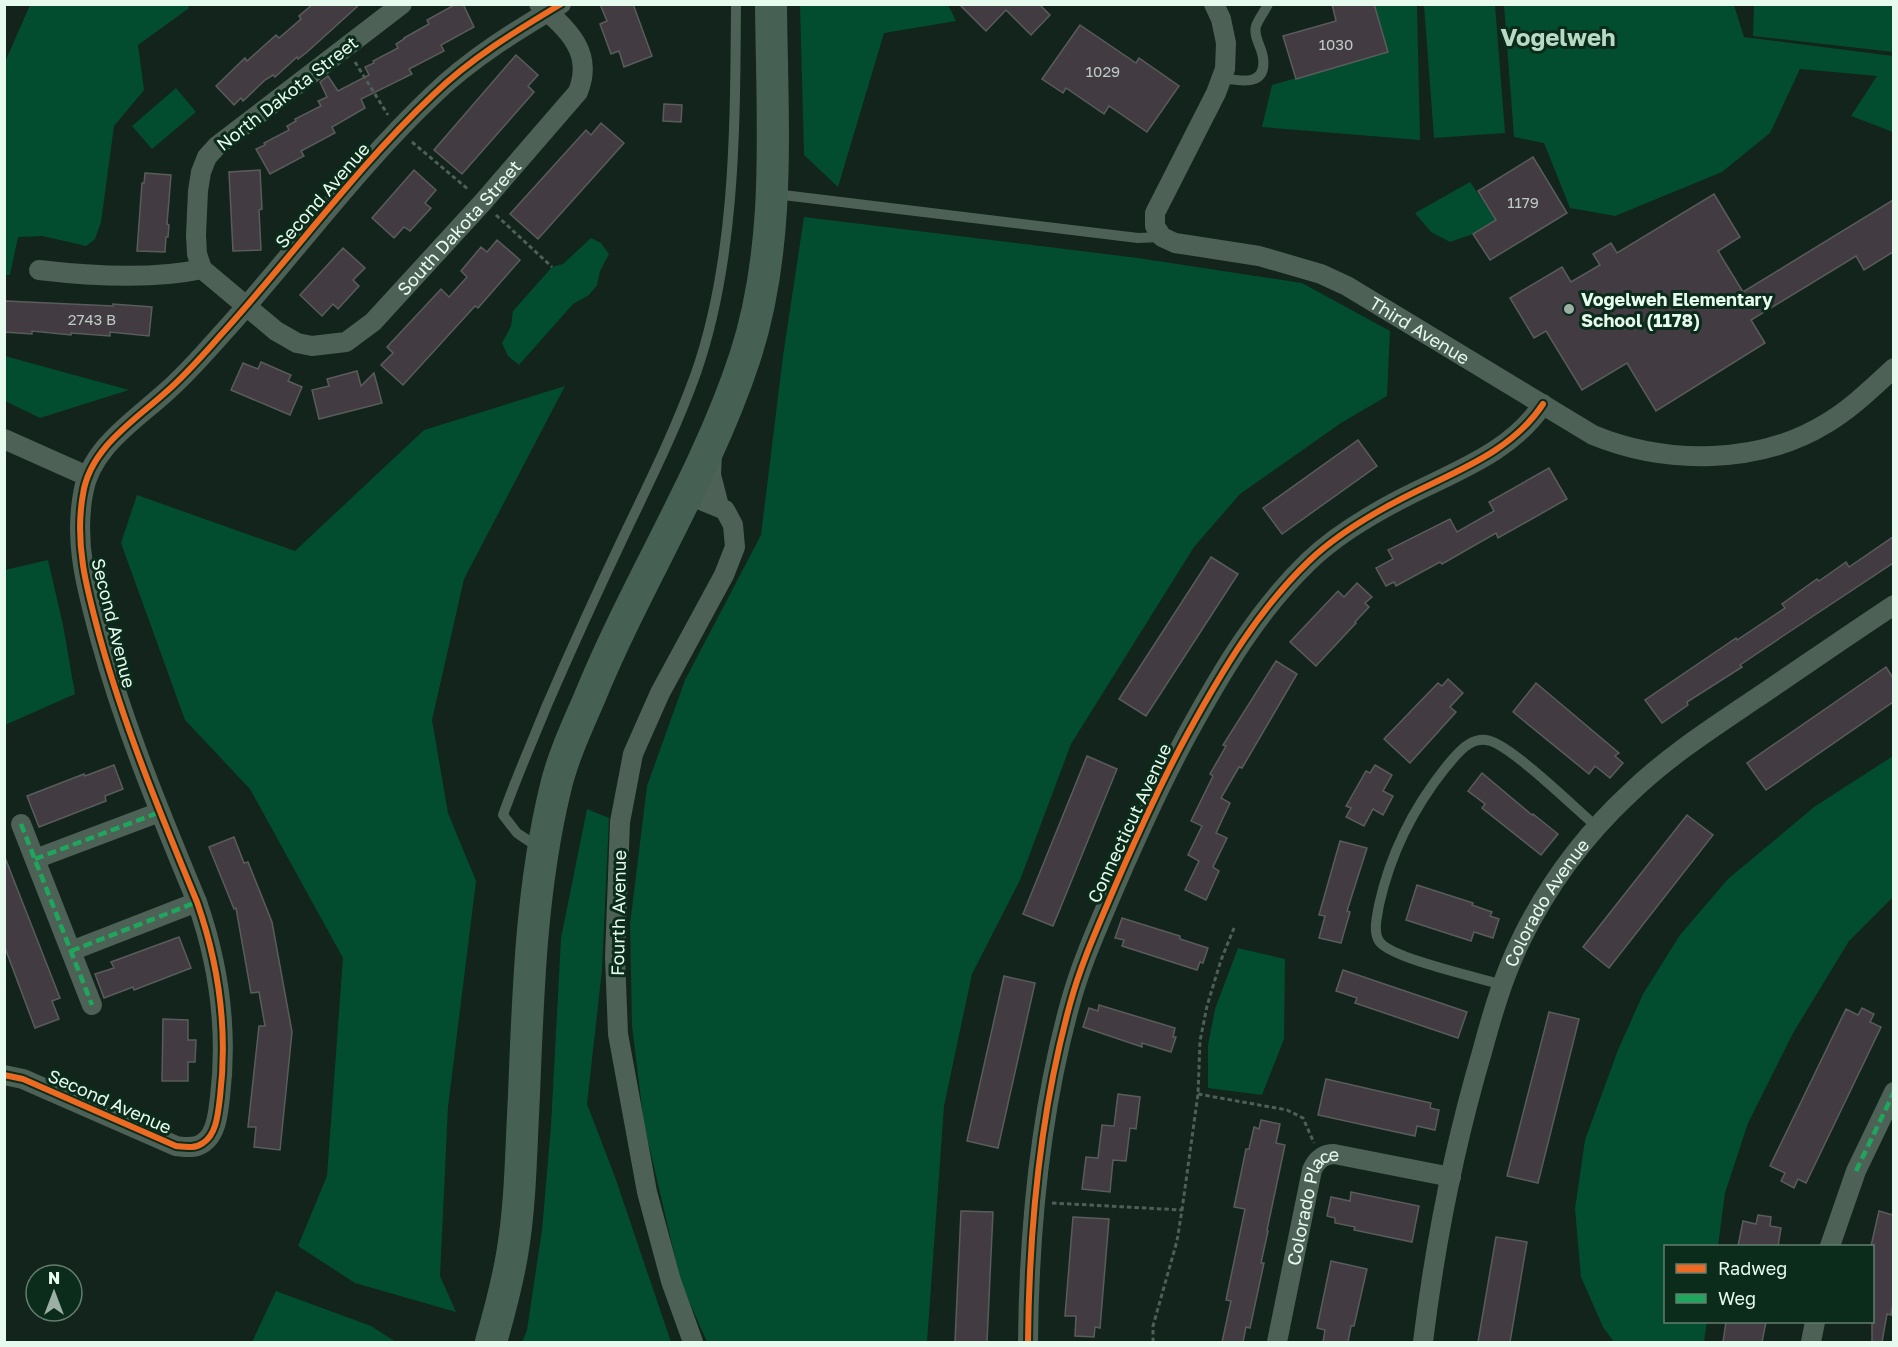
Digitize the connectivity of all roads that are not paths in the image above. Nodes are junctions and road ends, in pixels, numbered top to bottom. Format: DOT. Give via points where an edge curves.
graph roads {
  1 [pos="402,4"];
  2 [pos="736,4"];
  3 [pos="771,4"];
  4 [pos="1214,4"];
  5 [pos="1268,4"];
  6 [pos="550,7"];
  7 [pos="1222,78"];
  8 [pos="771,194"];
  9 [pos="1162,237"];
  10 [pos="202,268"];
  11 [pos="39,270"];
  12 [pos="246,307"];
  13 [pos="1893,368"];
  14 [pos="1543,404"];
  15 [pos="4,439"];
  16 [pos="712,443"];
  17 [pos="87,476"];
  18 [pos="686,494"];
  19 [pos="719,506"];
  20 [pos="1893,605"];
  21 [pos="160,812"];
  22 [pos="21,824"];
  23 [pos="1597,827"];
  24 [pos="543,851"];
  25 [pos="35,859"];
  26 [pos="197,902"];
  27 [pos="71,951"];
  28 [pos="1503,985"];
  29 [pos="92,1005"];
  30 [pos="4,1076"];
  31 [pos="1893,1092"];
  32 [pos="1450,1177"];
  33 [pos="1830,1245"];
  34 [pos="1815,1323"];
  35 [pos="490,1342"];
  36 [pos="693,1342"];
  37 [pos="1028,1342"];
  38 [pos="1277,1342"];
  39 [pos="1423,1342"];
  40 [pos="1811,1342"];
  1 -- 10 [label="street, North Dakota Street" via="207,157 199,181 196,235"];
  2 -- 24 [label="lane" via="736,111 730,187 722,267 705,345 669,439 585,618 503,815 517,833"];
  3 -- 8 [label="main road"];
  4 -- 7 [label="street" via="1226,43"];
  5 -- 7 [label="lane" via="1256,26 1262,70 1256,79 1244,82"];
  6 -- 12 [label="street, Second Avenue" via="464,67 433,95 360,172"];
  6 -- 12 [label="street, South Dakota Street" via="583,57 584,77 578,92 373,322 346,342 312,346 276,332"];
  7 -- 9 [label="street" via="1157,206 1155,226"];
  8 -- 9 [label="lane" via="1138,238"];
  8 -- 16 [label="main road" via="769,247 760,305 746,356"];
  9 -- 14 [label="street, Third Avenue" via="1175,243 1259,256 1321,274 1391,311"];
  10 -- 11 [label="street" via="134,275"];
  10 -- 12 [label="street"];
  12 -- 17 [label="street, Second Avenue" via="182,378 121,430"];
  13 -- 14 [label="street, Third Avenue" via="1827,424 1775,446 1723,455 1674,455 1629,448 1593,435"];
  14 -- 37 [label="street, Connecticut Avenue" via="1532,422 1494,452 1361,521 1309,562 1264,611 1238,648 1183,742 1147,814 1083,962 1070,1003 1042,1146 1029,1283"];
  15 -- 17 [label="street"];
  16 -- 18 [label="main road"];
  16 -- 19 [label="street, Fourth Avenue" via="711,475"];
  17 -- 21 [label="street, Second Avenue" via="80,516 84,577 125,722"];
  18 -- 19 [label="street"];
  18 -- 24 [label="main road" via="572,738 555,788"];
  19 -- 36 [label="street, Fourth Avenue" via="731,517 735,547 633,754 620,822 617,879 618,1034 647,1192 670,1281"];
  20 -- 23 [label="street, Colorado Avenue" via="1672,756"];
  21 -- 25 [label="street"];
  21 -- 26 [label="street, Second Avenue"];
  22 -- 25 [label="street"];
  23 -- 28 [label="street, Colorado Avenue" via="1542,901 1518,945"];
  23 -- 28 [label="lane" via="1520,760 1488,740 1469,744 1427,793 1391,864 1375,932 1380,942 1396,954"];
  24 -- 35 [label="main road" via="529,966 516,1217 512,1253"];
  25 -- 27 [label="street"];
  26 -- 27 [label="street"];
  26 -- 30 [label="street, Second Avenue" via="218,983 224,1050 218,1112 213,1130 201,1144 176,1146 23,1079"];
  27 -- 29 [label="street"];
  28 -- 32 [label="street, Colorado Avenue" via="1470,1092"];
  31 -- 33 [label="street" via="1856,1171"];
  32 -- 38 [label="street, Colorado Place" via="1334,1154 1315,1163"];
  32 -- 39 [label="street, Colorado Avenue"];
  34 -- 40 [label="street"];
}
